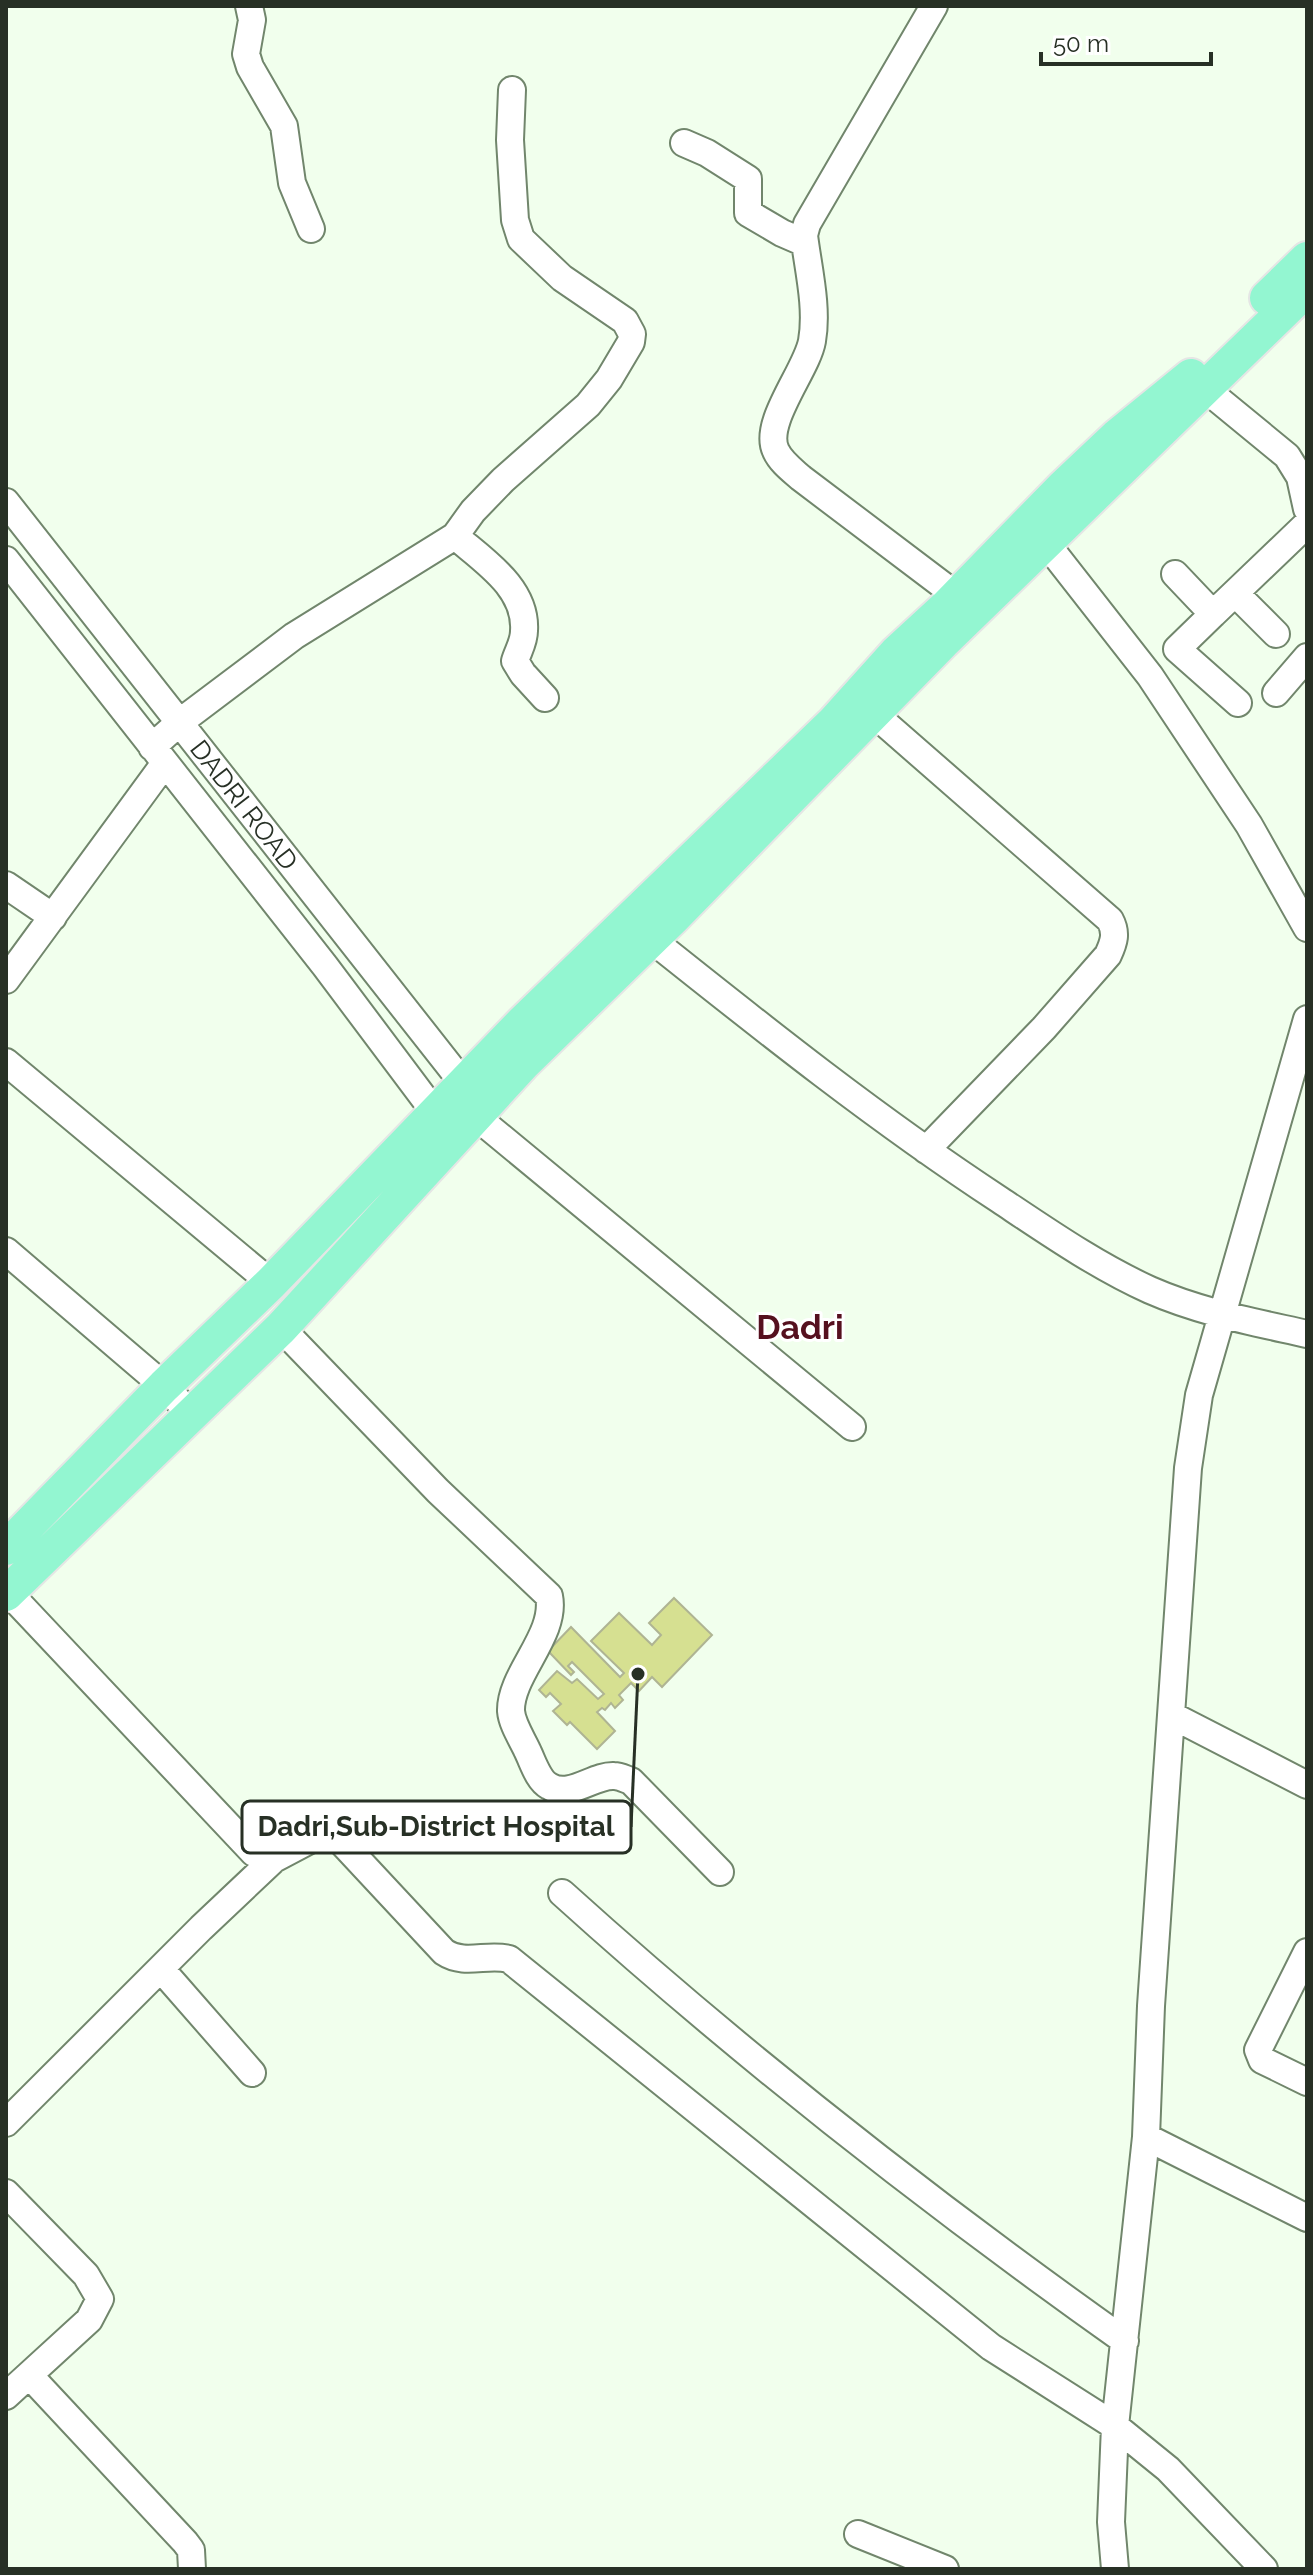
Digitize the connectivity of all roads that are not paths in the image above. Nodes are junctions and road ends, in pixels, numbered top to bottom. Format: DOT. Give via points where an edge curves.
graph roads {
  1 [pos="249,6"];
  2 [pos="934,6"];
  3 [pos="512,90"];
  4 [pos="684,143"];
  5 [pos="311,229"];
  6 [pos="805,243"];
  7 [pos="1307,259"];
  8 [pos="1307,289"];
  9 [pos="1197,383"];
  10 [pos="6,502"];
  11 [pos="1307,509"];
  12 [pos="1307,524"];
  13 [pos="1037,532"];
  14 [pos="455,536"];
  15 [pos="6,560"];
  16 [pos="1175,574"];
  17 [pos="1235,593"];
  18 [pos="957,596"];
  19 [pos="1213,614"];
  20 [pos="1276,634"];
  21 [pos="1307,657"];
  22 [pos="1276,693"];
  23 [pos="545,698"];
  24 [pos="1238,703"];
  25 [pos="873,713"];
  26 [pos="180,722"];
  27 [pos="158,755"];
  28 [pos="6,885"];
  29 [pos="53,917"];
  30 [pos="1307,928"];
  31 [pos="651,939"];
  32 [pos="6,980"];
  33 [pos="1307,1019"];
  34 [pos="6,1062"];
  35 [pos="461,1110"];
  36 [pos="926,1150"];
  37 [pos="6,1251"];
  38 [pos="271,1283"];
  39 [pos="1222,1316"];
  40 [pos="281,1328"];
  41 [pos="1307,1334"];
  42 [pos="164,1386"];
  43 [pos="191,1414"];
  44 [pos="852,1427"];
  45 [pos="6,1548"];
  46 [pos="7,1593"];
  47 [pos="1171,1715"];
  48 [pos="1307,1785"];
  49 [pos="274,1859"];
  50 [pos="720,1872"];
  51 [pos="562,1893"];
  52 [pos="1307,1952"];
  53 [pos="161,1969"];
  54 [pos="252,2073"];
  55 [pos="1307,2082"];
  56 [pos="6,2123"];
  57 [pos="1146,2137"];
  58 [pos="6,2193"];
  59 [pos="1307,2218"];
  60 [pos="1125,2341"];
  61 [pos="29,2375"];
  62 [pos="6,2396"];
  63 [pos="1115,2426"];
  64 [pos="858,2534"];
  65 [pos="192,2569"];
  66 [pos="945,2569"];
  67 [pos="1115,2569"];
  68 [pos="1264,2569"];
  1 -- 5 [label="street" via="246,54 284,126 292,183"];
  2 -- 6 [label="street" via="813,211"];
  3 -- 14 [label="street" via="510,140 521,239 562,278 625,321 631,342 582,412 513,470"];
  4 -- 6 [label="street" via="748,179 748,213"];
  6 -- 18 [label="street" via="812,343 773,430 775,449 801,478"];
  7 -- 9 [label="main road"];
  8 -- 9 [label="main road"];
  9 -- 11 [label="street" via="1287,456 1300,477"];
  9 -- 13 [label="main road"];
  10 -- 26 [label="street, DADRI ROAD"];
  12 -- 17 [label="street"];
  13 -- 18 [label="main road"];
  13 -- 25 [label="main road"];
  13 -- 30 [label="street" via="1150,676 1249,825"];
  14 -- 23 [label="street" via="518,597 525,625 515,661"];
  14 -- 26 [label="street" via="294,636"];
  15 -- 27 [label="street, DADRI ROAD"];
  16 -- 19 [label="street"];
  17 -- 19 [label="street"];
  17 -- 20 [label="street"];
  18 -- 35 [label="main road" via="533,1013"];
  19 -- 24 [label="street" via="1177,649"];
  21 -- 22 [label="street"];
  25 -- 31 [label="main road"];
  25 -- 36 [label="street" via="1110,920 1114,929 1108,955"];
  26 -- 27 [label="street"];
  26 -- 35 [label="street, DADRI ROAD"];
  27 -- 29 [label="street"];
  27 -- 35 [label="street, DADRI ROAD" via="380,1037"];
  28 -- 29 [label="street"];
  29 -- 32 [label="street"];
  31 -- 35 [label="main road" via="524,1063"];
  31 -- 36 [label="street" via="820,1074"];
  33 -- 39 [label="street"];
  34 -- 38 [label="street"];
  35 -- 38 [label="main road"];
  35 -- 40 [label="main road"];
  35 -- 44 [label="street"];
  36 -- 39 [label="street" via="1094,1261 1150,1290"];
  37 -- 42 [label="street"];
  38 -- 42 [label="main road"];
  39 -- 41 [label="street"];
  39 -- 47 [label="street" via="1199,1395 1188,1468"];
  40 -- 43 [label="main road"];
  40 -- 50 [label="street" via="438,1491 549,1596 550,1615 511,1710 547,1786 558,1790 617,1775 631,1781"];
  42 -- 43 [label="street"];
  42 -- 45 [label="main road"];
  43 -- 46 [label="main road"];
  46 -- 49 [label="street" via="254,1853"];
  47 -- 48 [label="street"];
  47 -- 57 [label="street"];
  49 -- 53 [label="street"];
  49 -- 63 [label="street" via="327,1831 334,1834 444,1952 463,1959 509,1959 991,2347"];
  51 -- 60 [label="street" via="837,2127"];
  52 -- 55 [label="street" via="1258,2050 1262,2060"];
  53 -- 54 [label="street"];
  53 -- 56 [label="street"];
  57 -- 59 [label="street"];
  57 -- 60 [label="street"];
  58 -- 61 [label="street" via="86,2275 100,2299 89,2320"];
  60 -- 63 [label="street"];
  61 -- 62 [label="street"];
  61 -- 65 [label="street" via="185,2542"];
  63 -- 67 [label="street"];
  63 -- 68 [label="street" via="1168,2469"];
  64 -- 66 [label="street"];
}
